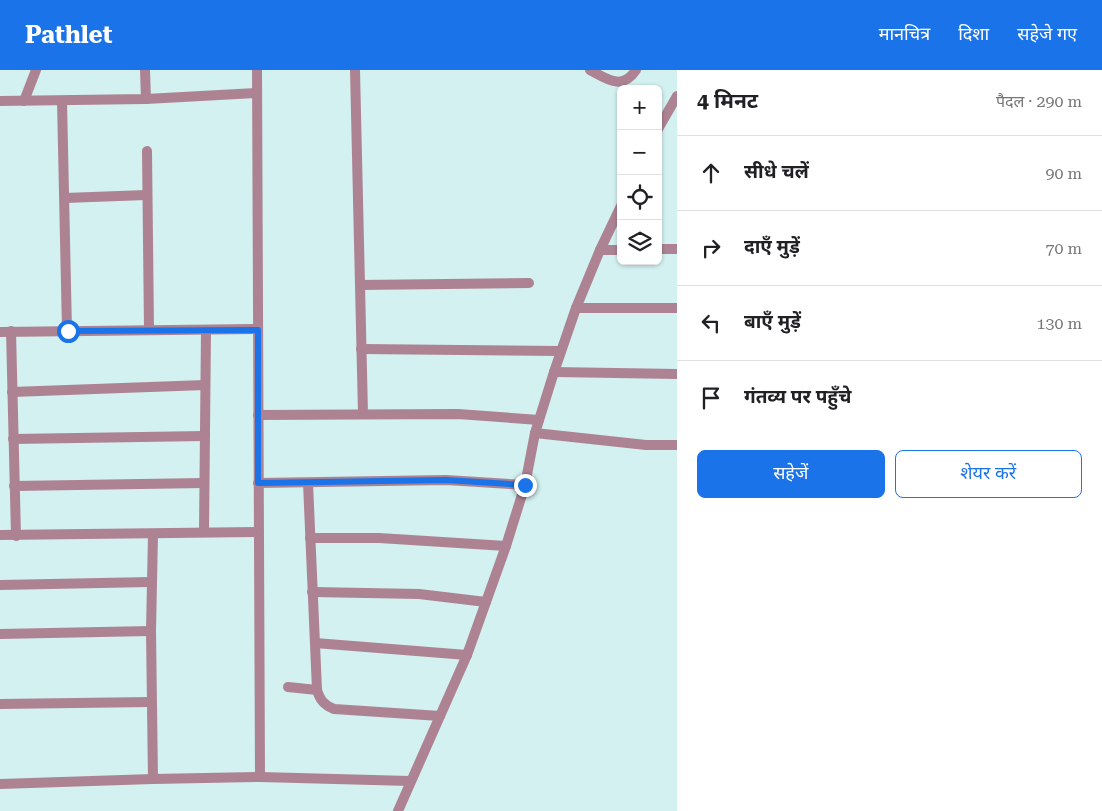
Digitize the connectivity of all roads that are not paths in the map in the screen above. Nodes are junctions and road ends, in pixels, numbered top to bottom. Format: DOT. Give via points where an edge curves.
graph roads {
  1 [pos="36,70"];
  2 [pos="145,70"];
  3 [pos="257,70"];
  4 [pos="355,70"];
  5 [pos="590,70"];
  6 [pos="636,70"];
  7 [pos="257,93"];
  8 [pos="677,96"];
  9 [pos="146,99"];
  10 [pos="0,101"];
  11 [pos="24,101"];
  12 [pos="62,102"];
  13 [pos="662,122"];
  14 [pos="147,150"];
  15 [pos="146,194"];
  16 [pos="65,198"];
  17 [pos="617,214"];
  18 [pos="677,249"];
  19 [pos="600,250"];
  20 [pos="617,250"];
  21 [pos="662,250"];
  22 [pos="529,283"];
  23 [pos="360,285"];
  24 [pos="576,308"];
  25 [pos="677,308"];
  26 [pos="149,330"];
  27 [pos="206,330"];
  28 [pos="258,330"];
  29 [pos="68,331"];
  30 [pos="0,332"];
  31 [pos="12,332"];
  32 [pos="361,349"];
  33 [pos="561,351"];
  34 [pos="554,372"];
  35 [pos="677,374"];
  36 [pos="205,385"];
  37 [pos="12,392"];
  38 [pos="363,414"];
  39 [pos="258,415"];
  40 [pos="539,420"];
  41 [pos="535,433"];
  42 [pos="205,436"];
  43 [pos="13,439"];
  44 [pos="677,445"];
  45 [pos="204,482"];
  46 [pos="258,483"];
  47 [pos="308,483"];
  48 [pos="525,485"];
  49 [pos="14,486"];
  50 [pos="204,532"];
  51 [pos="259,532"];
  52 [pos="153,534"];
  53 [pos="0,535"];
  54 [pos="16,536"];
  55 [pos="310,538"];
  56 [pos="506,546"];
  57 [pos="151,582"];
  58 [pos="0,585"];
  59 [pos="312,592"];
  60 [pos="486,602"];
  61 [pos="150,630"];
  62 [pos="0,634"];
  63 [pos="315,643"];
  64 [pos="467,654"];
  65 [pos="288,687"];
  66 [pos="317,690"];
  67 [pos="152,702"];
  68 [pos="0,704"];
  69 [pos="440,716"];
  70 [pos="260,777"];
  71 [pos="153,778"];
  72 [pos="410,781"];
  73 [pos="0,784"];
  74 [pos="398,811"];
  1 -- 11 [label="street"];
  2 -- 9 [label="street"];
  3 -- 7 [label="street"];
  4 -- 23 [label="street"];
  5 -- 6 [label="street" via="610,81 619,82 627,80"];
  7 -- 9 [label="street"];
  7 -- 28 [label="street"];
  8 -- 13 [label="street"];
  9 -- 12 [label="street"];
  10 -- 11 [label="street"];
  11 -- 12 [label="street"];
  12 -- 16 [label="street"];
  14 -- 15 [label="street"];
  15 -- 16 [label="street"];
  15 -- 26 [label="street"];
  16 -- 29 [label="street"];
  17 -- 19 [label="street"];
  18 -- 21 [label="street"];
  19 -- 20 [label="street"];
  19 -- 24 [label="street"];
  22 -- 23 [label="street"];
  23 -- 32 [label="street"];
  24 -- 25 [label="street"];
  24 -- 33 [label="street"];
  26 -- 27 [label="street"];
  26 -- 29 [label="street"];
  27 -- 28 [label="street"];
  27 -- 36 [label="street"];
  28 -- 39 [label="street"];
  29 -- 31 [label="street"];
  30 -- 31 [label="street"];
  31 -- 37 [label="street"];
  32 -- 33 [label="street"];
  32 -- 38 [label="street"];
  33 -- 34 [label="street"];
  34 -- 35 [label="street"];
  34 -- 40 [label="street"];
  36 -- 37 [label="street"];
  36 -- 42 [label="street"];
  37 -- 43 [label="street"];
  38 -- 39 [label="street"];
  38 -- 40 [label="street" via="458,414"];
  39 -- 46 [label="street"];
  40 -- 41 [label="street"];
  41 -- 44 [label="street" via="646,445"];
  41 -- 48 [label="street"];
  42 -- 43 [label="street"];
  42 -- 45 [label="street"];
  43 -- 49 [label="street"];
  45 -- 49 [label="street"];
  45 -- 50 [label="street"];
  46 -- 47 [label="street"];
  46 -- 51 [label="street"];
  47 -- 48 [label="street" via="446,480"];
  47 -- 55 [label="street"];
  48 -- 56 [label="street"];
  49 -- 54 [label="street"];
  50 -- 51 [label="street"];
  50 -- 52 [label="street"];
  51 -- 70 [label="street"];
  52 -- 54 [label="street"];
  52 -- 57 [label="street"];
  53 -- 54 [label="street"];
  55 -- 56 [label="street" via="380,538"];
  55 -- 59 [label="street"];
  56 -- 60 [label="street"];
  57 -- 58 [label="street"];
  57 -- 61 [label="street"];
  59 -- 60 [label="street" via="419,594"];
  59 -- 63 [label="street"];
  60 -- 64 [label="street"];
  61 -- 62 [label="street"];
  61 -- 67 [label="street"];
  63 -- 64 [label="street"];
  63 -- 66 [label="street"];
  64 -- 69 [label="street"];
  65 -- 66 [label="street"];
  66 -- 69 [label="street" via="325,705 334,709"];
  67 -- 68 [label="street"];
  67 -- 71 [label="street"];
  69 -- 72 [label="street"];
  70 -- 71 [label="street"];
  70 -- 72 [label="street"];
  71 -- 73 [label="street"];
  72 -- 74 [label="street"];
}
